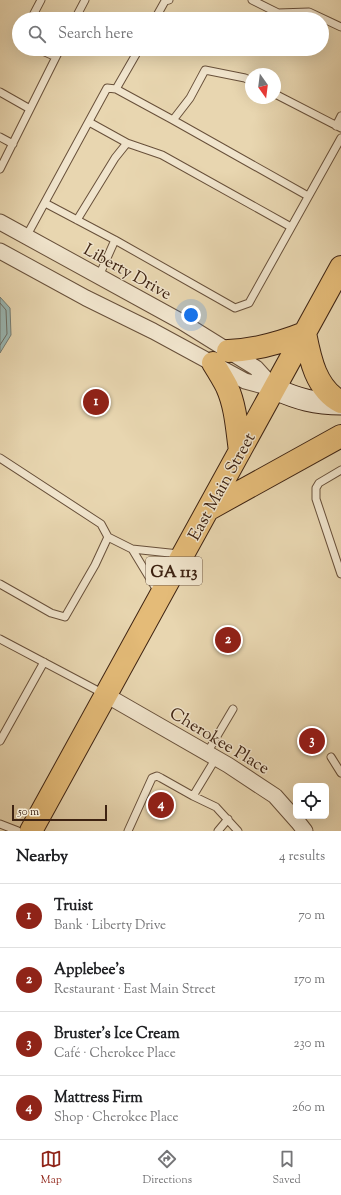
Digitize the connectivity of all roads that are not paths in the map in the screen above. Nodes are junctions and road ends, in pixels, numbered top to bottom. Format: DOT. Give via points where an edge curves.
graph roads {
  1 [pos="41,0"];
  2 [pos="85,0"];
  3 [pos="169,0"];
  4 [pos="252,0"];
  5 [pos="35,12"];
  6 [pos="79,12"];
  7 [pos="159,12"];
  8 [pos="276,12"];
  9 [pos="329,21"];
  10 [pos="341,27"];
  11 [pos="135,56"];
  12 [pos="56,57"];
  13 [pos="245,78"];
  14 [pos="116,89"];
  15 [pos="0,92"];
  16 [pos="281,97"];
  17 [pos="30,109"];
  18 [pos="341,116"];
  19 [pos="173,120"];
  20 [pos="89,122"];
  21 [pos="338,127"];
  22 [pos="0,137"];
  23 [pos="341,138"];
  24 [pos="127,143"];
  25 [pos="13,144"];
  26 [pos="0,169"];
  27 [pos="308,196"];
  28 [pos="45,203"];
  29 [pos="76,220"];
  30 [pos="0,222"];
  31 [pos="290,228"];
  32 [pos="26,237"];
  33 [pos="115,240"];
  34 [pos="0,251"];
  35 [pos="15,259"];
  36 [pos="341,267"];
  37 [pos="99,276"];
  38 [pos="305,333"];
  39 [pos="220,357"];
  40 [pos="275,389"];
  41 [pos="341,403"];
  42 [pos="341,436"];
  43 [pos="240,451"];
  44 [pos="0,458"];
  45 [pos="341,470"];
  46 [pos="209,509"];
  47 [pos="108,537"];
  48 [pos="132,549"];
  49 [pos="183,555"];
  50 [pos="341,574"];
  51 [pos="0,584"];
  52 [pos="160,596"];
  53 [pos="0,639"];
  54 [pos="44,662"];
  55 [pos="106,695"];
  56 [pos="233,708"];
  57 [pos="0,741"];
  58 [pos="212,756"];
  59 [pos="331,757"];
  60 [pos="341,773"];
  61 [pos="193,796"];
  62 [pos="228,819"];
  63 [pos="0,824"];
  64 [pos="18,831"];
  65 [pos="31,831"];
  66 [pos="128,831"];
  67 [pos="218,831"];
  68 [pos="238,831"];
  69 [pos="305,831"];
  1 -- 5 [label="lane"];
  2 -- 6 [label="lane"];
  3 -- 7 [label="lane" via="165,1"];
  4 -- 8 [label="lane"];
  9 -- 10 [label="lane"];
  11 -- 14 [label="lane"];
  12 -- 17 [label="lane"];
  13 -- 19 [label="lane" via="205,70 190,98"];
  14 -- 19 [label="lane"];
  14 -- 20 [label="lane" via="107,88"];
  15 -- 17 [label="lane"];
  16 -- 21 [label="lane"];
  17 -- 25 [label="lane"];
  18 -- 21 [label="lane"];
  19 -- 27 [label="lane"];
  20 -- 24 [label="lane"];
  20 -- 28 [label="lane"];
  22 -- 25 [label="lane"];
  23 -- 27 [label="lane"];
  24 -- 29 [label="lane"];
  24 -- 31 [label="lane" via="162,155"];
  25 -- 26 [label="lane"];
  27 -- 31 [label="lane"];
  28 -- 29 [label="lane"];
  28 -- 32 [label="lane"];
  29 -- 33 [label="lane"];
  30 -- 32 [label="street, Liberty Drive"];
  31 -- 33 [label="lane" via="249,303 235,308"];
  32 -- 35 [label="street"];
  32 -- 37 [label="street, Liberty Drive"];
  33 -- 37 [label="lane"];
  34 -- 35 [label="street, Liberty Drive"];
  35 -- 39 [label="street, Liberty Drive" via="86,298 153,330"];
  36 -- 38 [label="main road, East Main Street / GA 113"];
  37 -- 39 [label="street, Liberty Drive" via="182,322"];
  38 -- 39 [label="main road"];
  38 -- 40 [label="main road, East Main Street / GA 113"];
  38 -- 41 [label="main road" via="317,376 330,395"];
  39 -- 40 [label="street, Liberty Drive" via="245,381"];
  39 -- 40 [label="street, Liberty Drive" via="256,368"];
  39 -- 43 [label="main road" via="235,414"];
  40 -- 41 [label="main road" via="308,401"];
  40 -- 43 [label="main road, East Main Street / GA 113"];
  42 -- 46 [label="main road"];
  43 -- 46 [label="main road, East Main Street / GA 113"];
  44 -- 47 [label="lane" via="101,524"];
  45 -- 50 [label="lane" via="319,483 316,488 316,499"];
  46 -- 49 [label="main road, East Main Street / GA 113"];
  47 -- 48 [label="lane"];
  47 -- 51 [label="lane" via="65,617 51,613"];
  48 -- 49 [label="lane"];
  48 -- 52 [label="lane"];
  49 -- 52 [label="main road, East Main Street / GA 113"];
  52 -- 55 [label="main road, East Main Street / GA 113"];
  53 -- 54 [label="lane"];
  54 -- 55 [label="lane"];
  54 -- 57 [label="lane"];
  55 -- 58 [label="street, Cherokee Place"];
  55 -- 65 [label="main road, East Main Street / GA 113"];
  56 -- 58 [label="lane"];
  58 -- 61 [label="lane"];
  58 -- 69 [label="street, Cherokee Place" via="274,796"];
  59 -- 60 [label="lane"];
  61 -- 62 [label="lane" via="216,807"];
  61 -- 66 [label="lane" via="157,776 152,778"];
  62 -- 67 [label="lane"];
  62 -- 68 [label="lane"];
  63 -- 64 [label="lane"];
}
